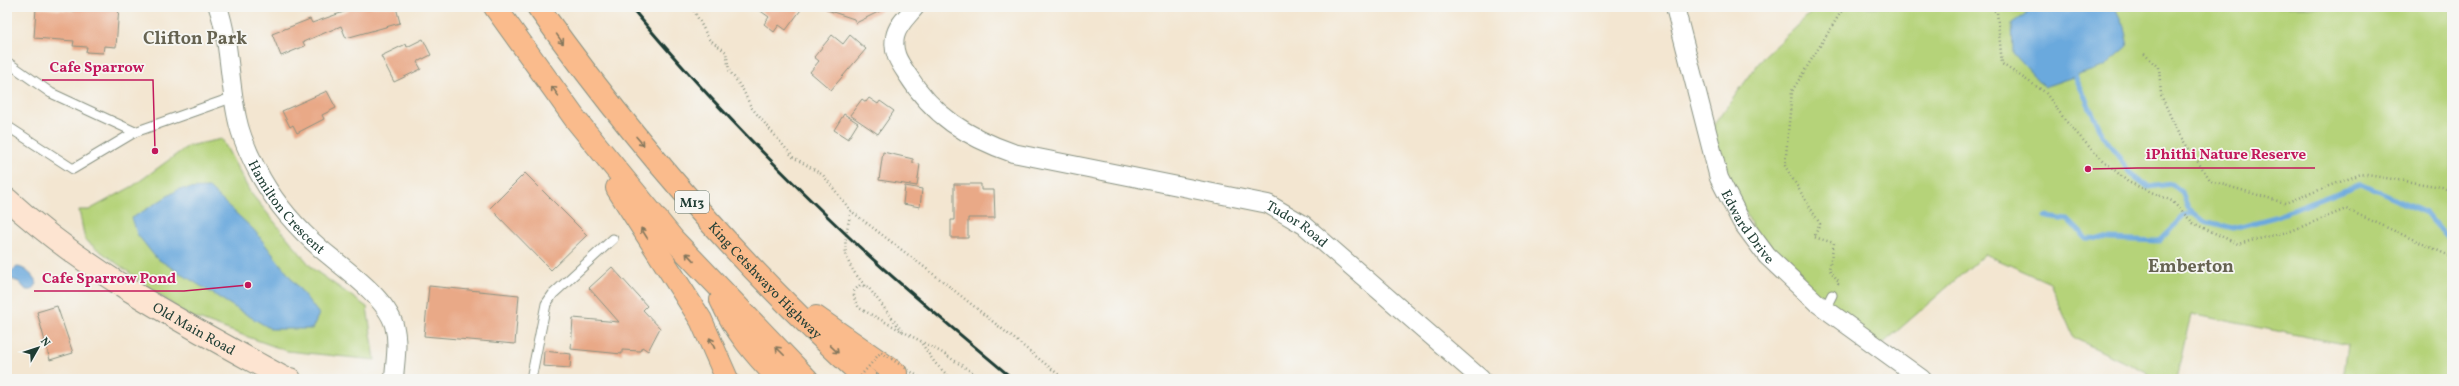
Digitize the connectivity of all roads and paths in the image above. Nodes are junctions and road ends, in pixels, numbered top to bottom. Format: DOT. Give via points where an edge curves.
graph roads {
  1 [pos="218,7"];
  2 [pos="495,7"];
  3 [pos="538,7"];
  4 [pos="694,7"];
  5 [pos="915,7"];
  6 [pos="1675,7"];
  7 [pos="1844,7"];
  8 [pos="1987,7"];
  9 [pos="1999,7"];
  10 [pos="1997,12"];
  11 [pos="2144,54"];
  12 [pos="7,62"];
  13 [pos="234,97"];
  14 [pos="576,120"];
  15 [pos="7,126"];
  16 [pos="135,132"];
  17 [pos="2452,192"];
  18 [pos="7,199"];
  19 [pos="851,211"];
  20 [pos="613,239"];
  21 [pos="2452,257"];
  22 [pos="761,278"];
  23 [pos="712,281"];
  24 [pos="868,287"];
  25 [pos="1828,302"];
  26 [pos="902,331"];
  27 [pos="921,342"];
  28 [pos="900,376"];
  29 [pos="286,379"];
  30 [pos="394,379"];
  31 [pos="531,379"];
  32 [pos="727,379"];
  33 [pos="779,379"];
  34 [pos="807,379"];
  35 [pos="858,379"];
  36 [pos="866,379"];
  37 [pos="922,379"];
  38 [pos="951,379"];
  39 [pos="983,379"];
  40 [pos="1064,379"];
  41 [pos="1481,379"];
  42 [pos="1922,379"];
  1 -- 13 [label="street, Hamilton Crescent" via="225,33"];
  14 -- 2 [label="highway, M13, one-way"];
  3 -- 22 [label="highway, King Cetshwayo Highway / M13, one-way" via="620,118 700,212"];
  4 -- 19 [label="path" via="709,39 726,52 729,70 744,90 751,107 793,157 823,175"];
  5 -- 41 [label="street, Tudor Road" via="895,37 895,55 917,91 949,122 980,141 1013,153 1268,204 1304,225"];
  6 -- 25 [label="street, Edward Drive" via="1722,185 1741,221 1767,256"];
  7 -- 25 [label="path" via="1792,91 1785,166 1820,224 1814,237 1834,243 1829,269 1839,282"];
  8 -- 10 [label="path"];
  9 -- 10 [label="path"];
  10 -- 21 [label="path" via="2002,64 2045,92 2065,120 2092,150 2128,182 2172,201 2192,223 2238,244 2291,231 2346,209"];
  11 -- 17 [label="path" via="2160,67 2161,95 2175,127 2211,181 2285,203 2361,174 2442,187"];
  12 -- 16 [label="lane" via="51,93"];
  13 -- 16 [label="lane"];
  13 -- 30 [label="street, Hamilton Crescent" via="237,119 246,144 263,179 280,205 303,232 366,286 393,324 397,346"];
  23 -- 14 [label="highway, M13, one-way" via="673,239"];
  32 -- 14 [label="highway, one-way" via="701,320 643,232"];
  15 -- 16 [label="lane" via="73,170"];
  18 -- 29 [label="street, Old Main Road" via="55,240 107,277"];
  19 -- 24 [label="path" via="844,248 853,273"];
  19 -- 40 [label="path"];
  20 -- 31 [label="lane" via="553,294 546,304"];
  22 -- 28 [label="highway"];
  22 -- 36 [label="highway, King Cetshwayo Highway / M13, one-way"];
  23 -- 33 [label="highway" via="730,322 755,355"];
  34 -- 23 [label="highway, M13, one-way"];
  24 -- 26 [label="path"];
  24 -- 26 [label="path" via="860,285 854,291 854,298 860,308"];
  25 -- 42 [label="street, Edward Drive"];
  26 -- 27 [label="path"];
  27 -- 38 [label="path" via="935,363"];
  27 -- 39 [label="path"];
  35 -- 37 [label="path, bridge" via="881,352"];
}
